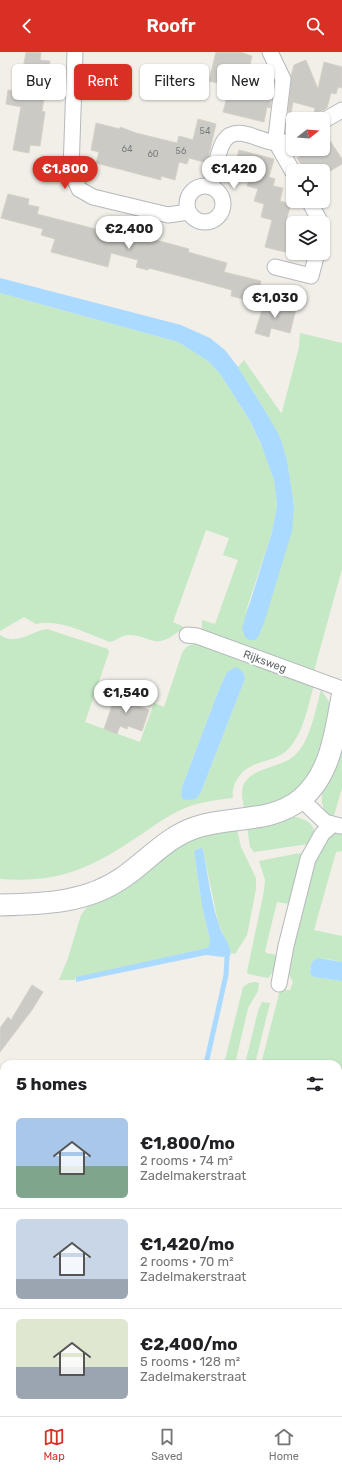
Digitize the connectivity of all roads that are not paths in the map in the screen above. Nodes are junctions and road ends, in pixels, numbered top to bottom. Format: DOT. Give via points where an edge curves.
graph roads {
  1 [pos="75,52"];
  2 [pos="270,52"];
  3 [pos="342,110"];
  4 [pos="330,117"];
  5 [pos="286,142"];
  6 [pos="277,144"];
  7 [pos="288,164"];
  8 [pos="211,186"];
  9 [pos="188,212"];
  10 [pos="316,260"];
  11 [pos="274,267"];
  12 [pos="188,635"];
  13 [pos="342,689"];
  14 [pos="342,697"];
  15 [pos="301,799"];
  16 [pos="337,826"];
  17 [pos="0,905"];
  18 [pos="279,984"];
  1 -- 9 [label="street" via="71,171 79,190 93,197 168,215"];
  2 -- 6 [label="street" via="283,79"];
  3 -- 4 [label="street"];
  5 -- 6 [label="street"];
  6 -- 7 [label="street"];
  6 -- 8 [label="street" via="242,133 229,137 222,145"];
  8 -- 9 [label="street" via="200,185 192,190 187,199"];
  8 -- 9 [label="street" via="218,189 223,198 224,208 219,217 210,222 200,222"];
  10 -- 11 [label="street" via="311,276"];
  12 -- 13 [label="street, Rijksweg" via="197,636"];
  14 -- 15 [label="street" via="325,767 318,780"];
  15 -- 16 [label="street" via="325,822"];
  15 -- 17 [label="street" via="281,811 197,826 166,842 113,884 86,896 44,904"];
  16 -- 18 [label="street" via="322,834 308,859 287,940"];
}
